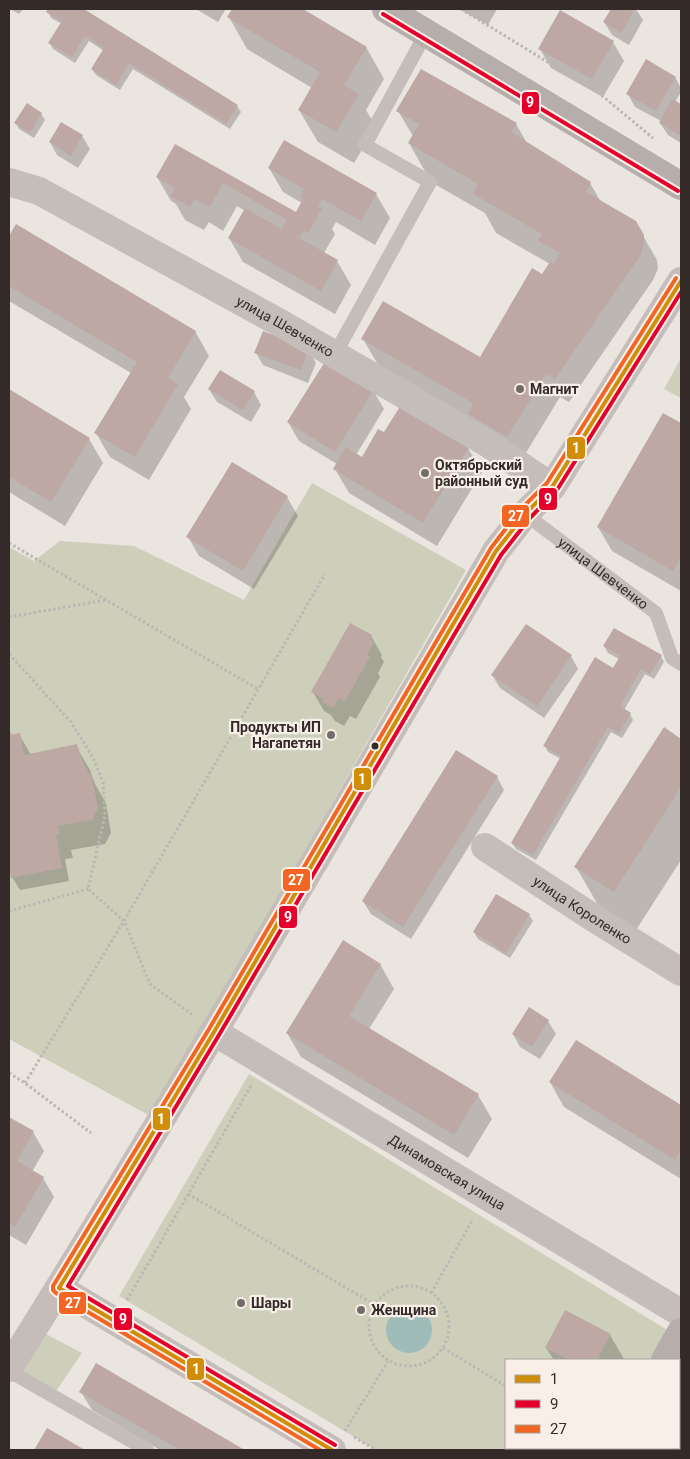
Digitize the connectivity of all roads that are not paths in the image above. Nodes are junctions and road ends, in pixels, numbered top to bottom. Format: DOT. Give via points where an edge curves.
graph roads {
  1 [pos="386,9"];
  2 [pos="426,33"];
  3 [pos="9,182"];
  4 [pos="681,186"];
  5 [pos="677,297"];
  6 [pos="335,354"];
  7 [pos="552,487"];
  8 [pos="526,514"];
  9 [pos="681,664"];
  10 [pos="485,847"];
  11 [pos="681,972"];
  12 [pos="214,1032"];
  13 [pos="59,1288"];
  14 [pos="681,1313"];
  15 [pos="681,1332"];
  16 [pos="666,1359"];
  17 [pos="9,1369"];
  18 [pos="338,1441"];
  19 [pos="146,1450"];
  1 -- 2 [label="street"];
  2 -- 4 [label="street"];
  2 -- 6 [label="lane" via="365,145 430,182"];
  3 -- 6 [label="street, улица Шевченко" via="39,191"];
  5 -- 7 [label="street"];
  6 -- 7 [label="street, улица Шевченко" via="487,443"];
  7 -- 8 [label="street"];
  8 -- 9 [label="lane, улица Шевченко" via="656,613 672,658"];
  8 -- 12 [label="street" via="496,551"];
  10 -- 11 [label="street, улица Короленко"];
  12 -- 13 [label="street"];
  12 -- 14 [label="street, Динамовская улица"];
  13 -- 17 [label="street"];
  13 -- 18 [label="street"];
  15 -- 16 [label="street"];
  17 -- 19 [label="lane"];
}
